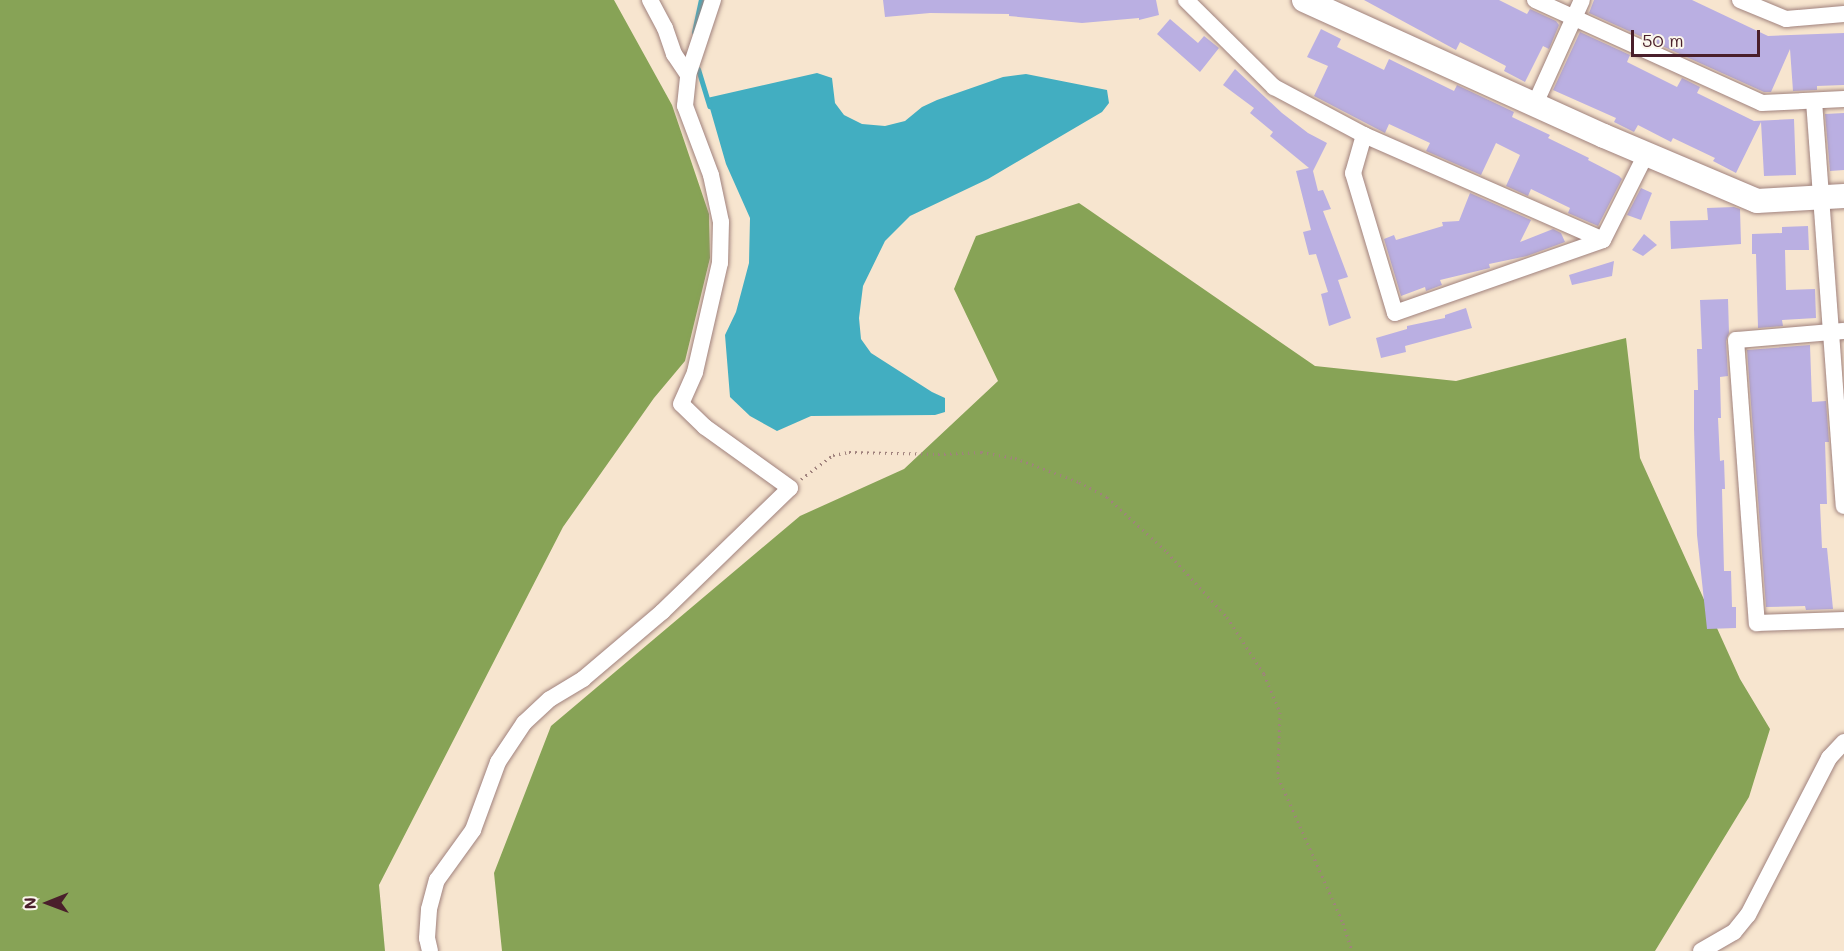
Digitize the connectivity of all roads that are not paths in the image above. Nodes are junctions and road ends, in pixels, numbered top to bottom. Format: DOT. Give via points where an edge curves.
graph roads {
  1 [pos="650,0"];
  2 [pos="713,0"];
  3 [pos="1186,0"];
  4 [pos="1304,0"];
  5 [pos="1535,0"];
  6 [pos="1582,0"];
  7 [pos="1740,0"];
  8 [pos="1844,14"];
  9 [pos="1574,18"];
  10 [pos="688,75"];
  11 [pos="1844,99"];
  12 [pos="1814,101"];
  13 [pos="1535,104"];
  14 [pos="1364,135"];
  15 [pos="1646,154"];
  16 [pos="1844,196"];
  17 [pos="1820,198"];
  18 [pos="1603,240"];
  19 [pos="1837,331"];
  20 [pos="1844,506"];
  21 [pos="1844,620"];
  22 [pos="1844,742"];
  23 [pos="430,951"];
  24 [pos="1701,951"];
  1 -- 10 [label="street"];
  2 -- 10 [label="street"];
  3 -- 14 [label="street" via="1274,87"];
  4 -- 13 [label="street"];
  5 -- 9 [label="street"];
  6 -- 9 [label="street"];
  7 -- 8 [label="street" via="1786,19"];
  9 -- 12 [label="street" via="1762,103"];
  9 -- 13 [label="street"];
  10 -- 23 [label="street" via="685,106 711,175 721,222 720,263 695,372 681,404 705,427 790,488 662,612 524,723 498,762 473,830 437,880 429,909"];
  11 -- 12 [label="street"];
  12 -- 17 [label="street"];
  13 -- 15 [label="street"];
  14 -- 18 [label="street"];
  14 -- 18 [label="street" via="1353,173 1395,313"];
  15 -- 17 [label="street" via="1757,201"];
  15 -- 18 [label="street"];
  16 -- 17 [label="street"];
  17 -- 19 [label="street"];
  19 -- 20 [label="street"];
  19 -- 21 [label="street" via="1736,340 1757,623"];
  22 -- 24 [label="street" via="1829,758 1748,915 1734,932"];
}
